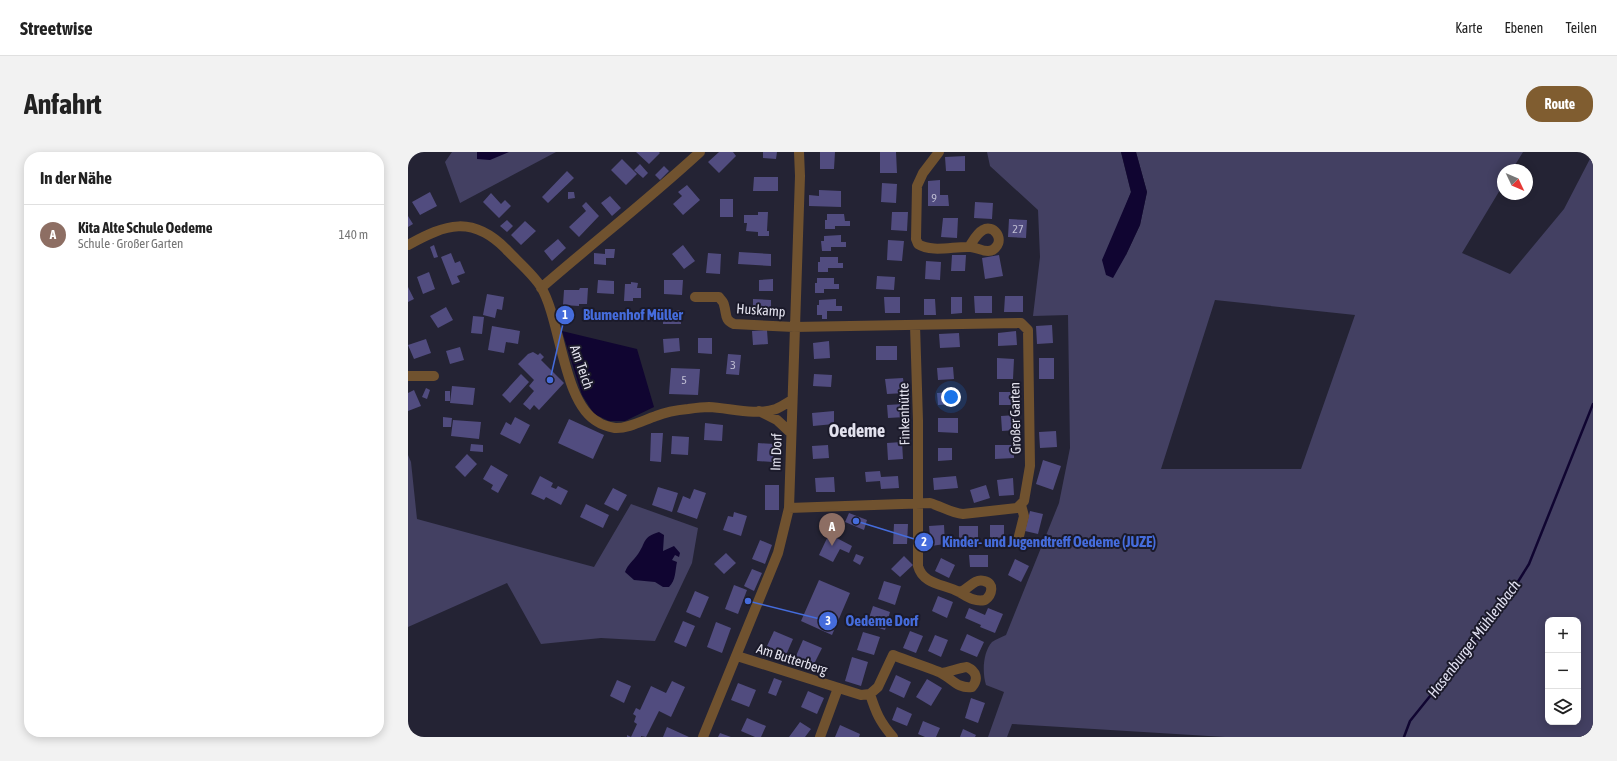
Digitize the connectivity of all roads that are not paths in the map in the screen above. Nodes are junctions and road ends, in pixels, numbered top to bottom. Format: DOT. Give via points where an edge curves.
graph roads {
  1 [pos="700,152"];
  2 [pos="799,152"];
  3 [pos="939,152"];
  4 [pos="408,245"];
  5 [pos="969,247"];
  6 [pos="541,288"];
  7 [pos="695,296"];
  8 [pos="915,325"];
  9 [pos="794,327"];
  10 [pos="408,376"];
  11 [pos="434,376"];
  12 [pos="792,400"];
  13 [pos="759,411"];
  14 [pos="791,433"];
  15 [pos="918,504"];
  16 [pos="1021,505"];
  17 [pos="789,508"];
  18 [pos="1017,544"];
  19 [pos="959,592"];
  20 [pos="737,656"];
  21 [pos="941,673"];
  22 [pos="838,688"];
  23 [pos="870,694"];
  24 [pos="703,737"];
  25 [pos="820,737"];
  26 [pos="893,737"];
  1 -- 6 [label="street" via="658,191"];
  2 -- 9 [label="street, Im Dorf"];
  3 -- 5 [label="street" via="923,173 917,186 916,239 922,247"];
  4 -- 6 [label="street" via="449,227 469,226 486,233 504,247"];
  6 -- 13 [label="street, Am Teich" via="572,387 583,409 597,422 616,428 685,409 708,407"];
  7 -- 9 [label="street, Huskamp" via="719,297 724,304 725,315 729,322 734,324"];
  8 -- 9 [label="street, Großer Garten"];
  8 -- 15 [label="street, Finkenhütte"];
  8 -- 16 [label="street, Großer Garten" via="1021,323 1028,330 1030,466 1024,501"];
  9 -- 12 [label="street, Im Dorf"];
  10 -- 11 [label="street"];
  12 -- 13 [label="street, Am Teich" via="776,409"];
  12 -- 14 [label="street, Im Dorf"];
  13 -- 14 [label="street, Am Teich" via="777,420"];
  14 -- 17 [label="street, Im Dorf"];
  15 -- 16 [label="street" via="930,503 962,514 1016,508"];
  15 -- 17 [label="street"];
  15 -- 19 [label="street, Finkenhütte" via="919,572 940,586"];
  16 -- 18 [label="street, Großer Garten" via="1024,516"];
  17 -- 20 [label="street, Im Dorf" via="778,553"];
  20 -- 22 [label="street, Am Butterberg"];
  20 -- 24 [label="street, Im Dorf"];
  21 -- 23 [label="street" via="893,655 878,687"];
  22 -- 23 [label="street, Am Butterberg" via="861,695"];
  22 -- 25 [label="street, Am Butterberg"];
  23 -- 26 [label="street" via="876,715"];
}
